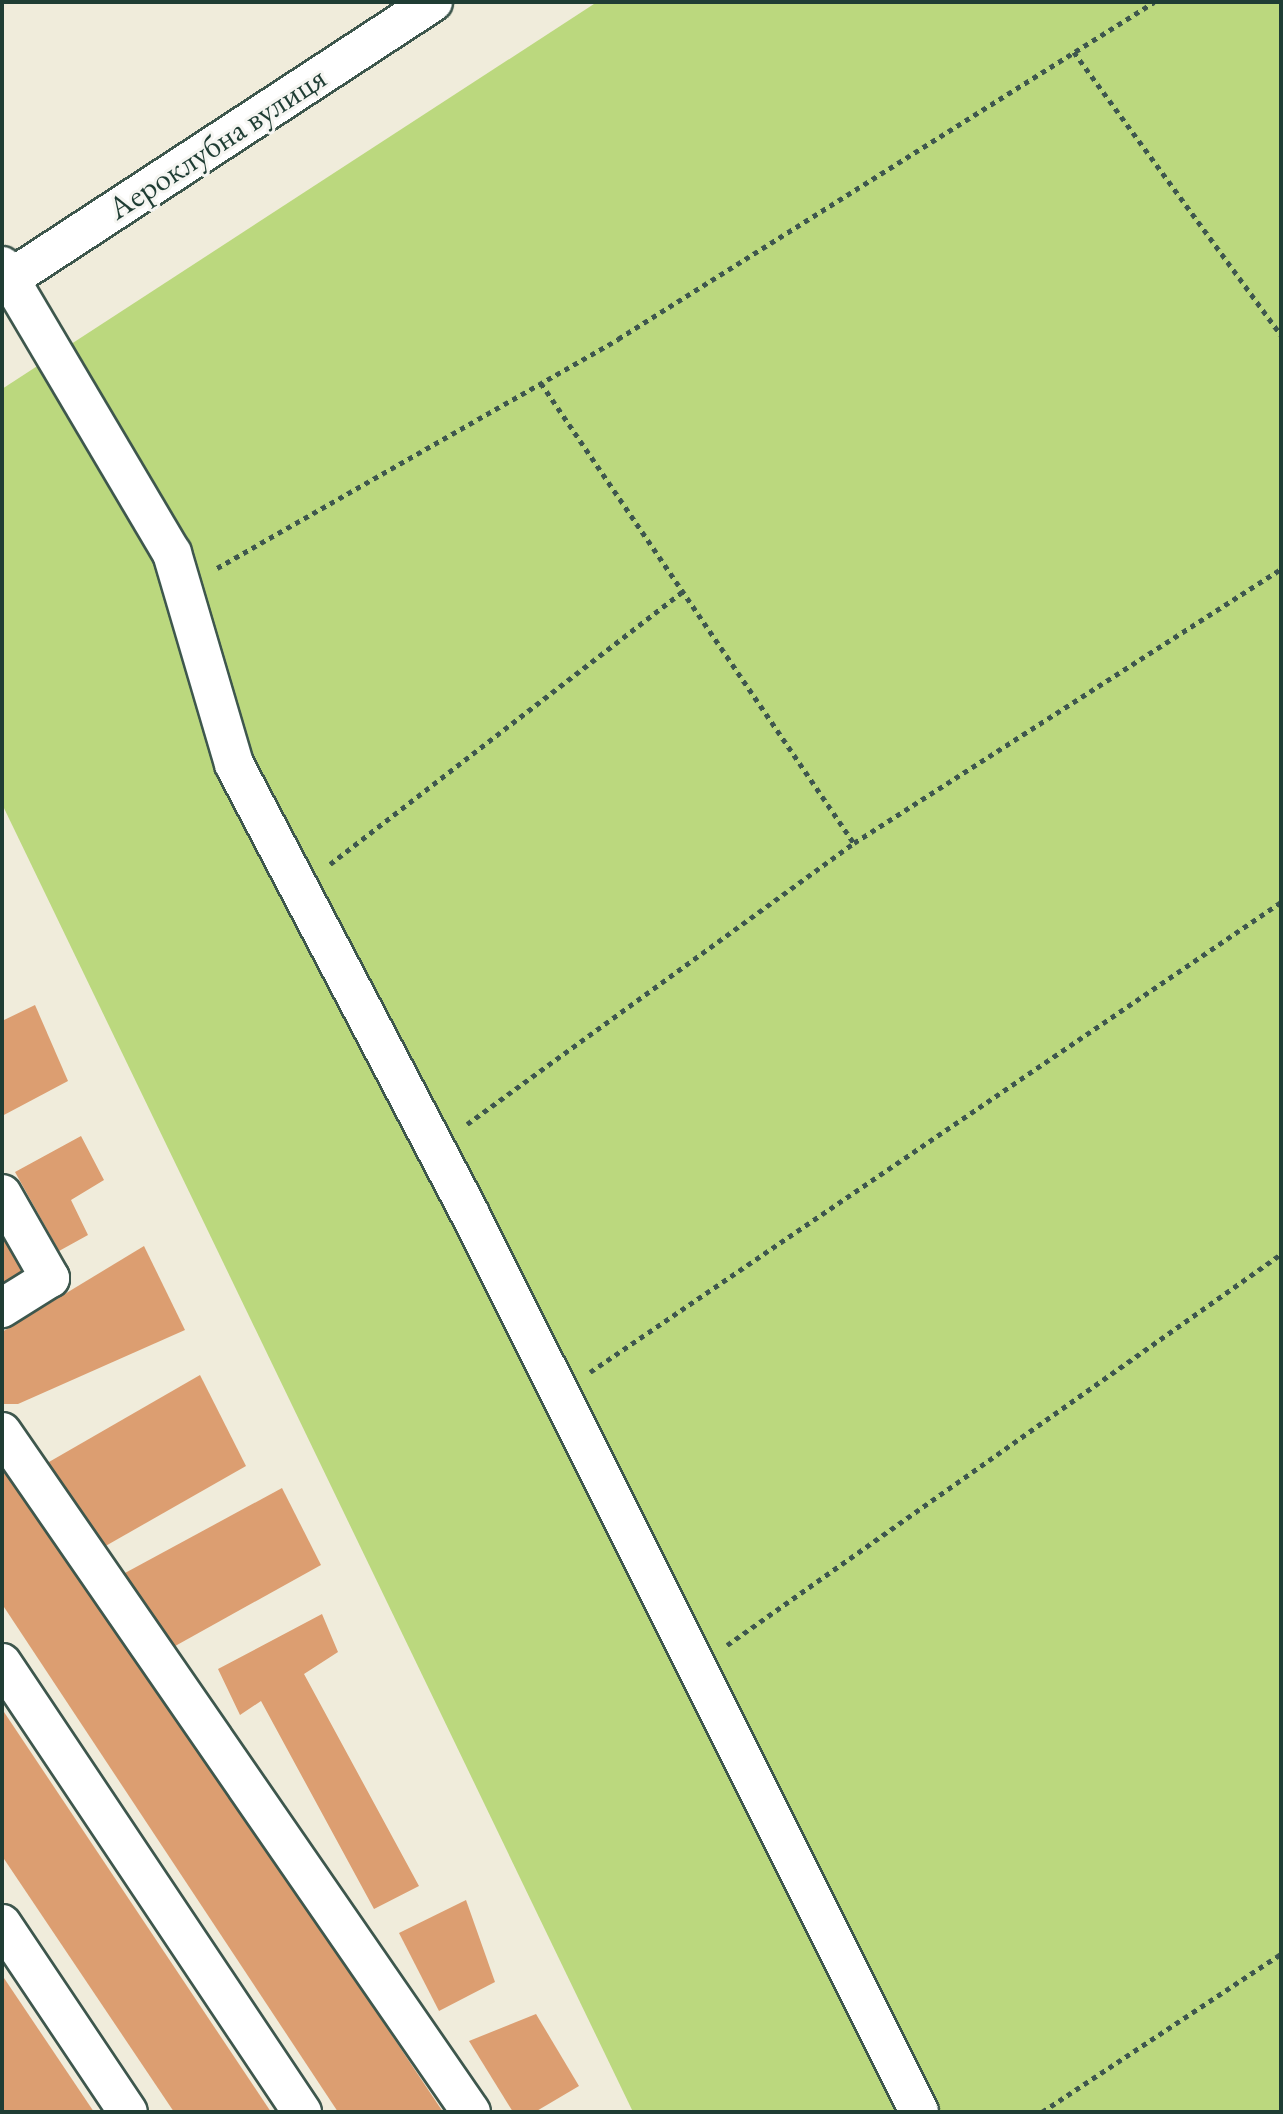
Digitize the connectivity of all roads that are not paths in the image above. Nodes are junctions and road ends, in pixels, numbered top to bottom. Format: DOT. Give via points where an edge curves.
graph roads {
  1 [pos="433,2"];
  2 [pos="5,276"];
  3 [pos="2,1194"];
  4 [pos="2,1308"];
  5 [pos="2,1433"];
  6 [pos="2,1663"];
  7 [pos="2,1924"];
  8 [pos="128,2112"];
  9 [pos="302,2112"];
  10 [pos="471,2112"];
  11 [pos="919,2112"];
  1 -- 2 [label="street, Аероклубна вулиця"];
  2 -- 11 [label="street" via="173,553 234,764 436,1147"];
  3 -- 4 [label="street" via="50,1278"];
  5 -- 10 [label="street"];
  6 -- 9 [label="street"];
  7 -- 8 [label="street"];
}
